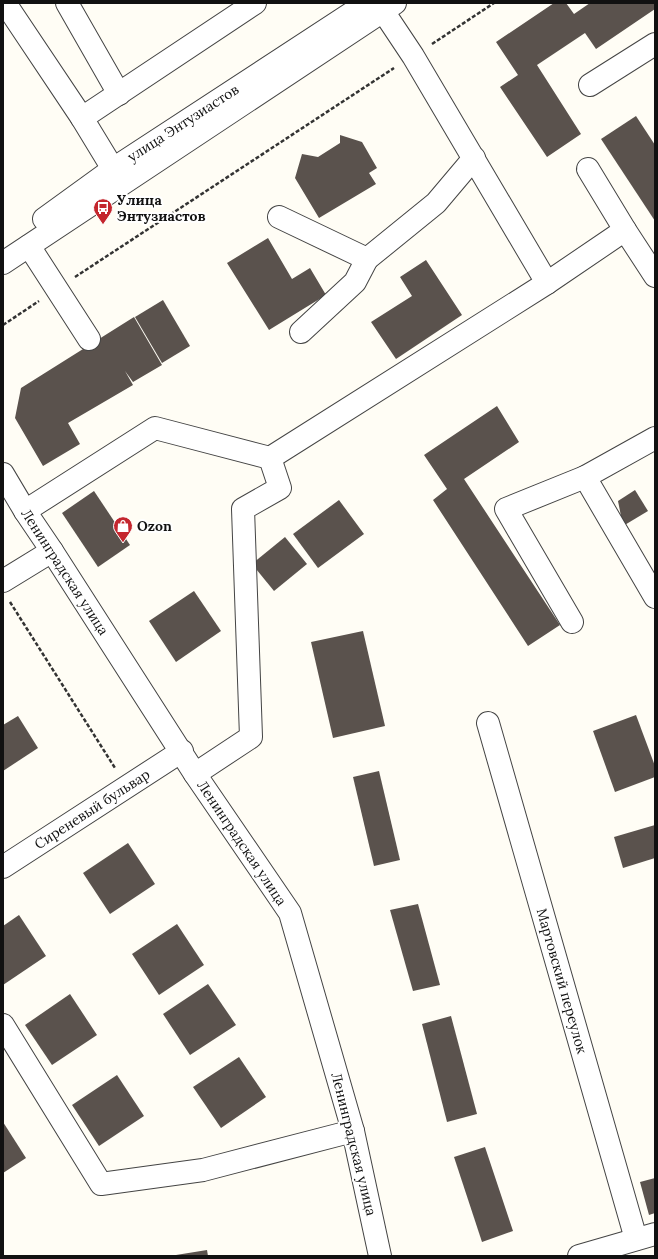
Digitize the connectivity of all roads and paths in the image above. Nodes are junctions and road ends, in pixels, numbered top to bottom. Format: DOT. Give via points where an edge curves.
graph roads {
  1 [pos="5,3"];
  2 [pos="67,3"];
  3 [pos="255,3"];
  4 [pos="494,3"];
  5 [pos="382,6"];
  6 [pos="655,44"];
  7 [pos="413,56"];
  8 [pos="590,85"];
  9 [pos="119,94"];
  10 [pos="82,118"];
  11 [pos="474,158"];
  12 [pos="113,169"];
  13 [pos="588,169"];
  14 [pos="279,217"];
  15 [pos="625,230"];
  16 [pos="29,246"];
  17 [pos="3,249"];
  18 [pos="367,259"];
  19 [pos="3,263"];
  20 [pos="655,276"];
  21 [pos="547,283"];
  22 [pos="57,289"];
  23 [pos="3,324"];
  24 [pos="301,332"];
  25 [pos="89,339"];
  26 [pos="655,438"];
  27 [pos="270,458"];
  28 [pos="3,474"];
  29 [pos="585,477"];
  30 [pos="25,511"];
  31 [pos="52,551"];
  32 [pos="5,589"];
  33 [pos="655,597"];
  34 [pos="572,622"];
  35 [pos="488,723"];
  36 [pos="182,751"];
  37 [pos="195,774"];
  38 [pos="127,787"];
  39 [pos="3,867"];
  40 [pos="3,1025"];
  41 [pos="353,1131"];
  42 [pos="646,1236"];
  43 [pos="380,1256"];
  44 [pos="579,1256"];
  1 -- 10 [label="street"];
  2 -- 9 [label="street"];
  3 -- 9 [label="street"];
  4 -- 7 [label="path"];
  5 -- 7 [label="street"];
  5 -- 12 [label="street, улица Энтузиастов"];
  5 -- 16 [label="street"];
  6 -- 8 [label="street"];
  7 -- 11 [label="street"];
  7 -- 22 [label="path"];
  9 -- 10 [label="street"];
  10 -- 12 [label="street"];
  11 -- 18 [label="street" via="436,204"];
  11 -- 21 [label="street"];
  12 -- 17 [label="street, улица Энтузиастов"];
  13 -- 15 [label="street"];
  14 -- 18 [label="street"];
  15 -- 20 [label="street"];
  15 -- 21 [label="street"];
  16 -- 19 [label="street"];
  16 -- 22 [label="street"];
  18 -- 24 [label="street" via="355,282"];
  21 -- 27 [label="street"];
  22 -- 23 [label="path"];
  22 -- 25 [label="street"];
  26 -- 29 [label="street"];
  27 -- 30 [label="street" via="155,428"];
  27 -- 37 [label="street" via="280,488 243,509 252,737"];
  28 -- 30 [label="street, Ленинградская улица"];
  29 -- 33 [label="street"];
  29 -- 34 [label="street" via="506,509"];
  30 -- 31 [label="street, Ленинградская улица"];
  31 -- 32 [label="street"];
  31 -- 36 [label="street, Ленинградская улица"];
  32 -- 38 [label="path"];
  35 -- 42 [label="street, Мартовский переулок"];
  36 -- 37 [label="street, Ленинградская улица"];
  36 -- 38 [label="street, Сиреневый бульвар"];
  37 -- 41 [label="street, Ленинградская улица" via="290,913"];
  38 -- 39 [label="street, Сиреневый бульвар"];
  40 -- 41 [label="street" via="101,1184 203,1170"];
  41 -- 43 [label="street, Ленинградская улица"];
  42 -- 44 [label="street"];
}
